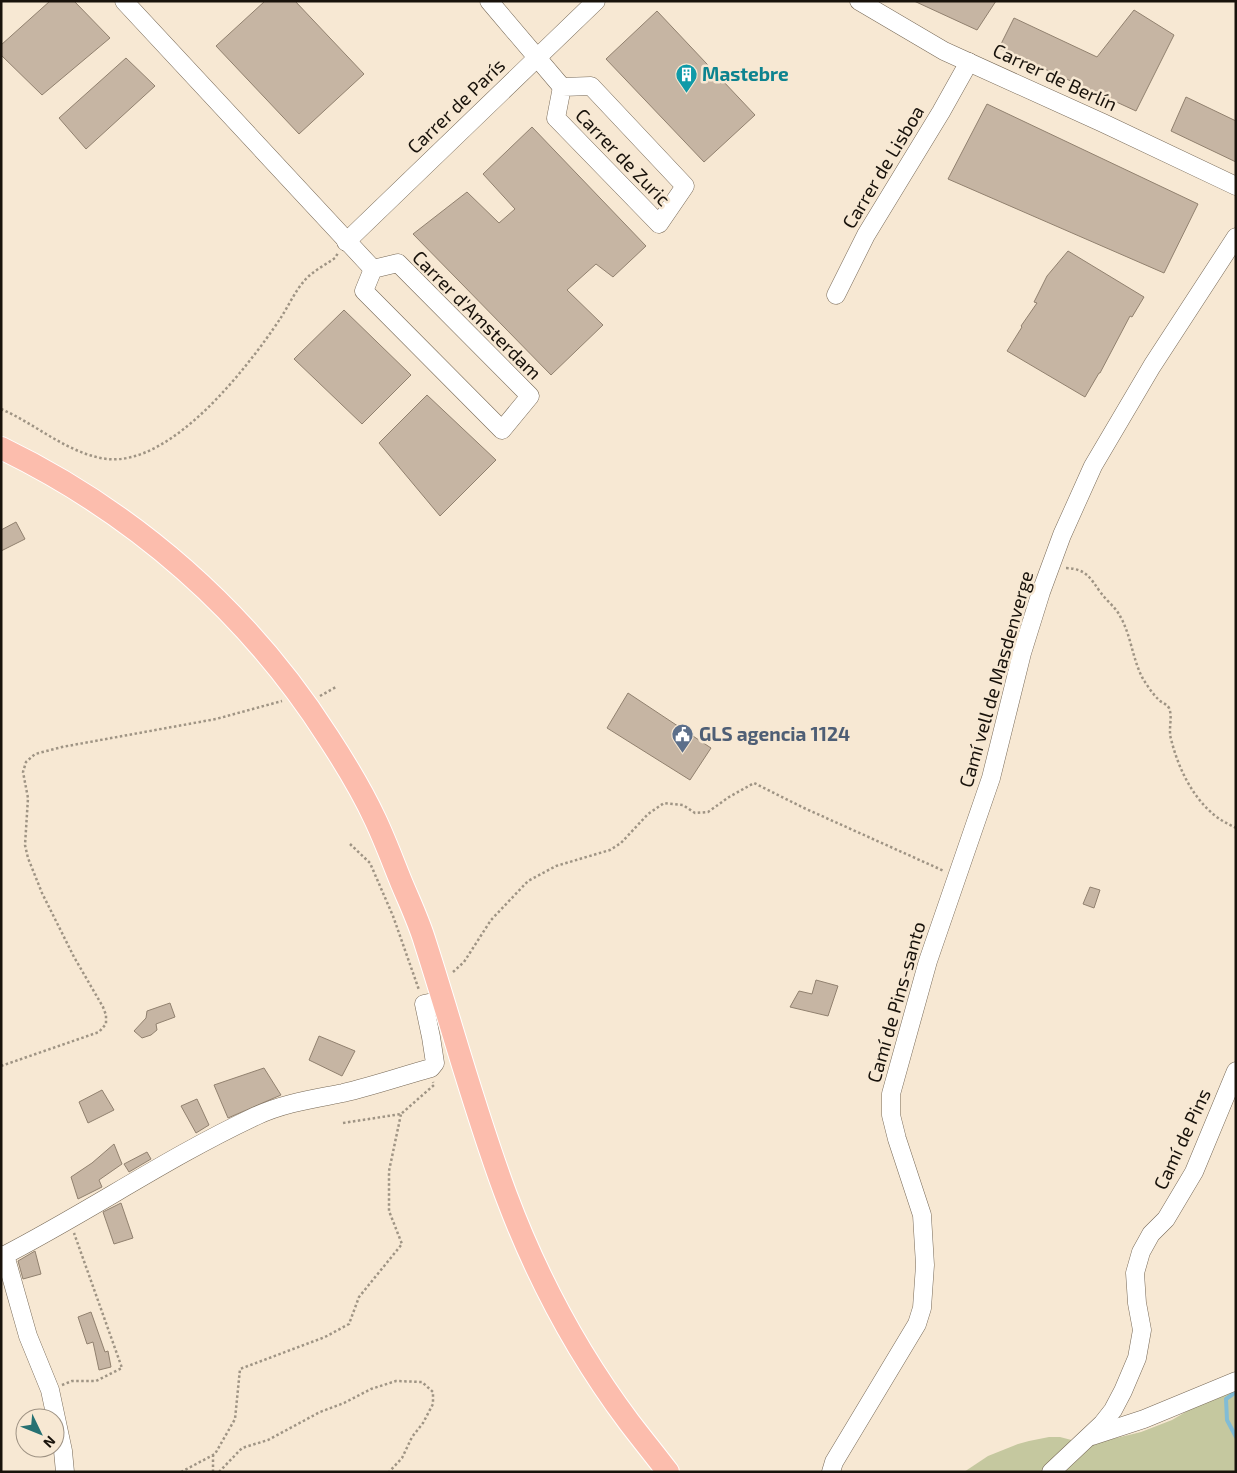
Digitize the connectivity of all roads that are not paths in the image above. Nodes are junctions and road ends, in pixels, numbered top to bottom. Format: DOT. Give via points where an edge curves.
graph roads {
  1 [pos="124,1"];
  2 [pos="489,1"];
  3 [pos="596,1"];
  4 [pos="859,1"];
  5 [pos="537,58"];
  6 [pos="969,62"];
  7 [pos="562,87"];
  8 [pos="1236,186"];
  9 [pos="1236,238"];
  10 [pos="346,242"];
  11 [pos="373,269"];
  12 [pos="836,295"];
  13 [pos="1,448"];
  14 [pos="956,876"];
  15 [pos="434,1002"];
  16 [pos="1236,1072"];
  17 [pos="3,1256"];
  18 [pos="1236,1381"];
  19 [pos="1087,1438"];
  20 [pos="65,1472"];
  21 [pos="668,1472"];
  22 [pos="831,1472"];
  23 [pos="1051,1472"];
  1 -- 10 [label="street"];
  2 -- 5 [label="street"];
  3 -- 5 [label="street, Carrer de París"];
  4 -- 6 [label="street, Carrer de Berlín" via="944,51"];
  5 -- 7 [label="street"];
  5 -- 10 [label="street, Carrer de París"];
  6 -- 8 [label="street, Carrer de Berlín"];
  6 -- 12 [label="street, Carrer de Lisboa" via="866,235"];
  7 -- 7 [label="street, Carrer de Zuric" via="556,118 659,224 685,186 591,86"];
  9 -- 14 [label="street, Camí vell de Masdenverge" via="1152,366 1093,466 1062,535 1025,644 990,778"];
  10 -- 11 [label="street"];
  11 -- 11 [label="street, Carrer d'Amsterdam" via="364,291 502,430 530,396 398,263"];
  13 -- 15 [label="main road" via="86,495 182,566 246,628 297,691 343,760 375,818 424,939"];
  14 -- 22 [label="street, Camí de Pins-santo" via="928,961 891,1094 891,1115 897,1139 922,1215 925,1265 922,1308 917,1324"];
  15 -- 17 [label="street" via="431,1037 435,1063 431,1068 345,1092 286,1104 256,1116"];
  15 -- 21 [label="main road" via="535,1263 565,1323 595,1372"];
  16 -- 19 [label="street, Camí de Pins" via="1194,1172 1166,1219 1141,1252 1135,1273 1142,1330 1137,1358 1113,1410"];
  17 -- 20 [label="street" via="28,1336 50,1390"];
  18 -- 19 [label="street"];
  19 -- 23 [label="street"];
}
